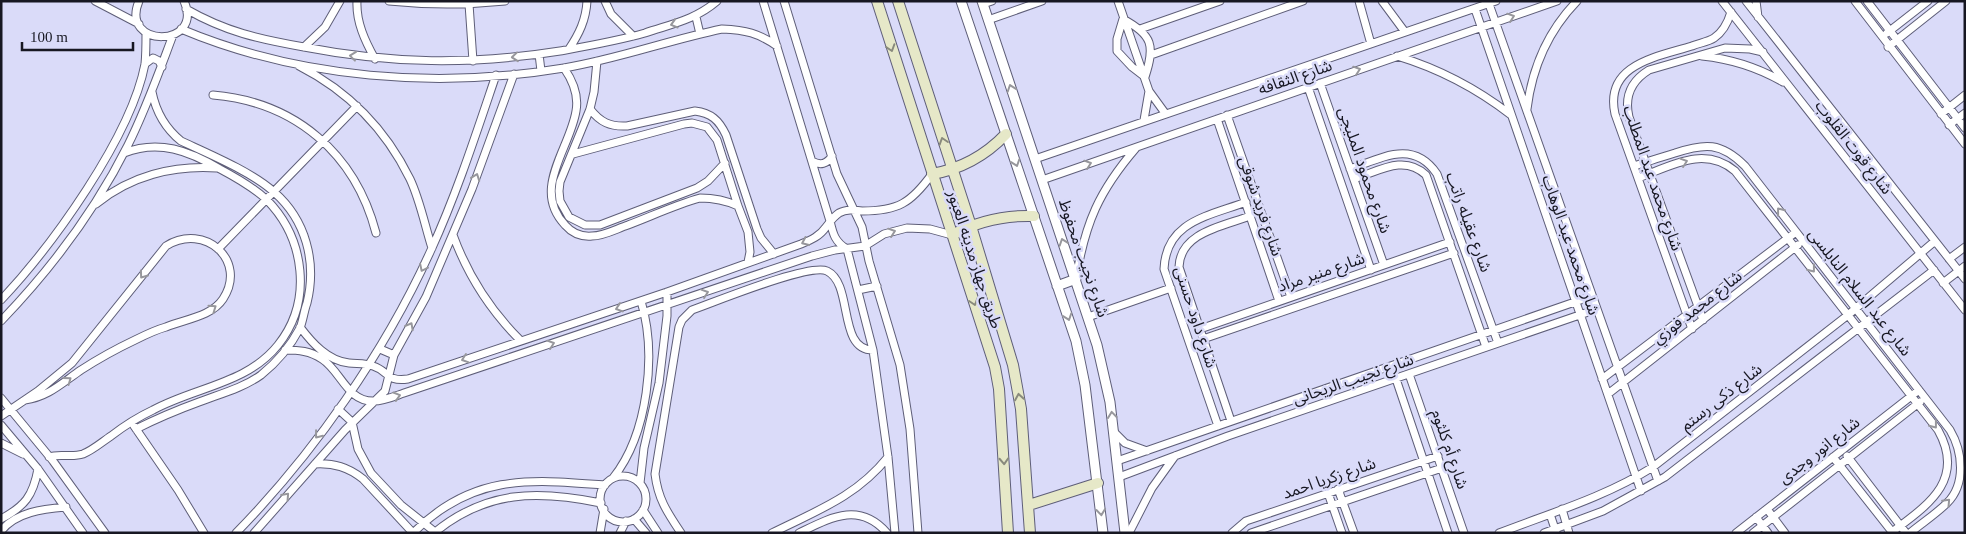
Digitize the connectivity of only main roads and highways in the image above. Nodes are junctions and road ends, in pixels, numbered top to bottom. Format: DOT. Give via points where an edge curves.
graph roads {
  1 [pos="877,1"];
  2 [pos="898,1"];
  3 [pos="1006,134"];
  4 [pos="952,169"];
  5 [pos="932,174"];
  6 [pos="1034,216"];
  7 [pos="971,226"];
  8 [pos="952,235"];
  9 [pos="1098,483"];
  10 [pos="1029,505"];
  11 [pos="1008,533"];
  12 [pos="1030,533"];
  1 -- 5 [label="main road, طريق جهاز مدينه العبور, one-way"];
  4 -- 2 [label="main road, طريق جهاز مدينه العبور, one-way"];
  3 -- 4 [label="main road" via="974,160"];
  4 -- 5 [label="main road"];
  4 -- 7 [label="main road, طريق جهاز مدينه العبور"];
  5 -- 8 [label="main road, طريق جهاز مدينه العبور"];
  6 -- 7 [label="main road" via="1006,217"];
  7 -- 8 [label="main road"];
  10 -- 7 [label="main road, طريق جهاز مدينه العبور, one-way" via="1018,386"];
  8 -- 11 [label="main road, طريق جهاز مدينه العبور, one-way" via="995,366"];
  9 -- 10 [label="main road"];
  10 -- 12 [label="main road, طريق جهاز مدينه العبور"];
}
